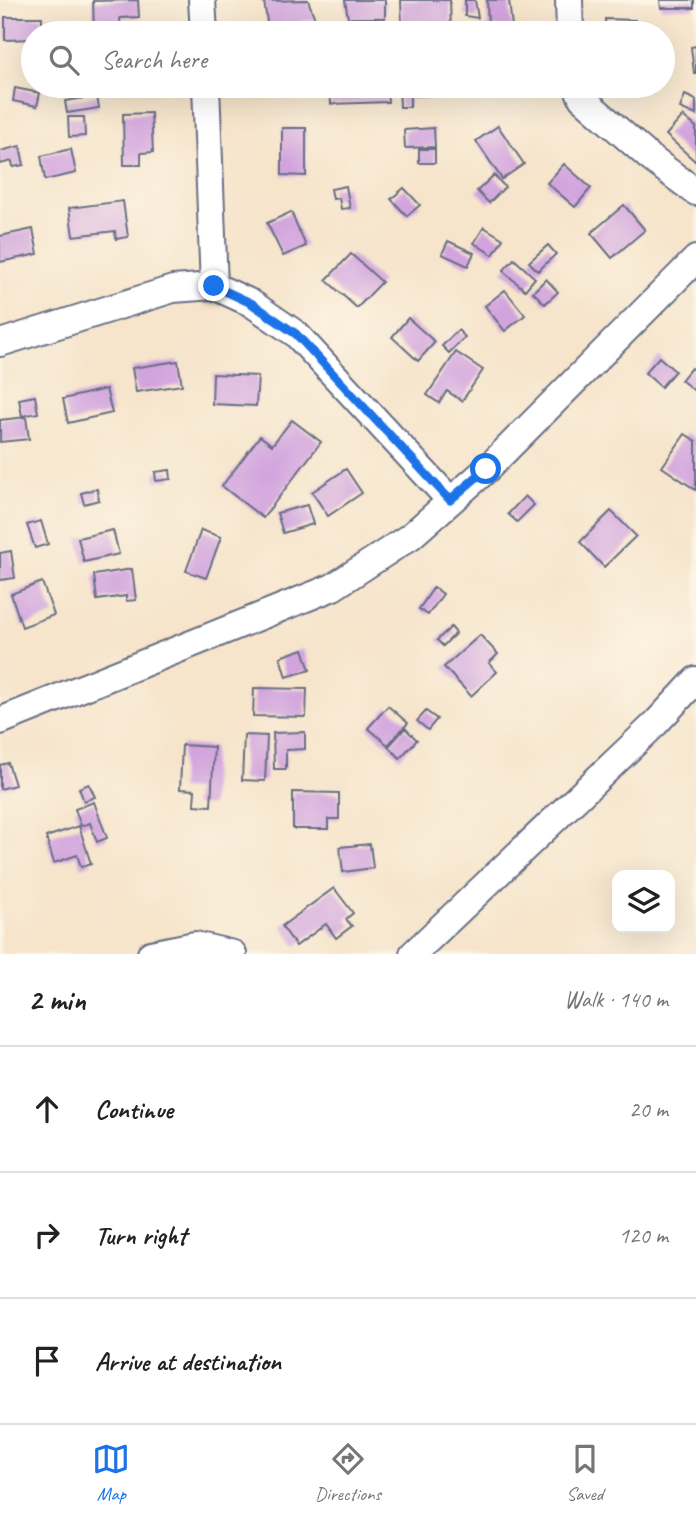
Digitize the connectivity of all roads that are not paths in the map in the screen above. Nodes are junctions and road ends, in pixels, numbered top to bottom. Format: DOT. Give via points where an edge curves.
graph roads {
  1 [pos="202,0"];
  2 [pos="569,0"];
  3 [pos="203,21"];
  4 [pos="570,21"];
  5 [pos="206,98"];
  6 [pos="582,98"];
  7 [pos="696,192"];
  8 [pos="696,259"];
  9 [pos="214,286"];
  10 [pos="0,343"];
  11 [pos="450,500"];
  12 [pos="696,680"];
  13 [pos="0,721"];
  14 [pos="150,954"];
  15 [pos="233,954"];
  16 [pos="414,954"];
  1 -- 3 [label="street"];
  2 -- 4 [label="street"];
  5 -- 9 [label="street"];
  6 -- 7 [label="street"];
  8 -- 11 [label="street"];
  9 -- 10 [label="street" via="173,289"];
  9 -- 11 [label="street" via="251,303 296,334"];
  11 -- 13 [label="street" via="411,536 333,587"];
  12 -- 16 [label="street"];
  14 -- 15 [label="street" via="195,945"];
}
